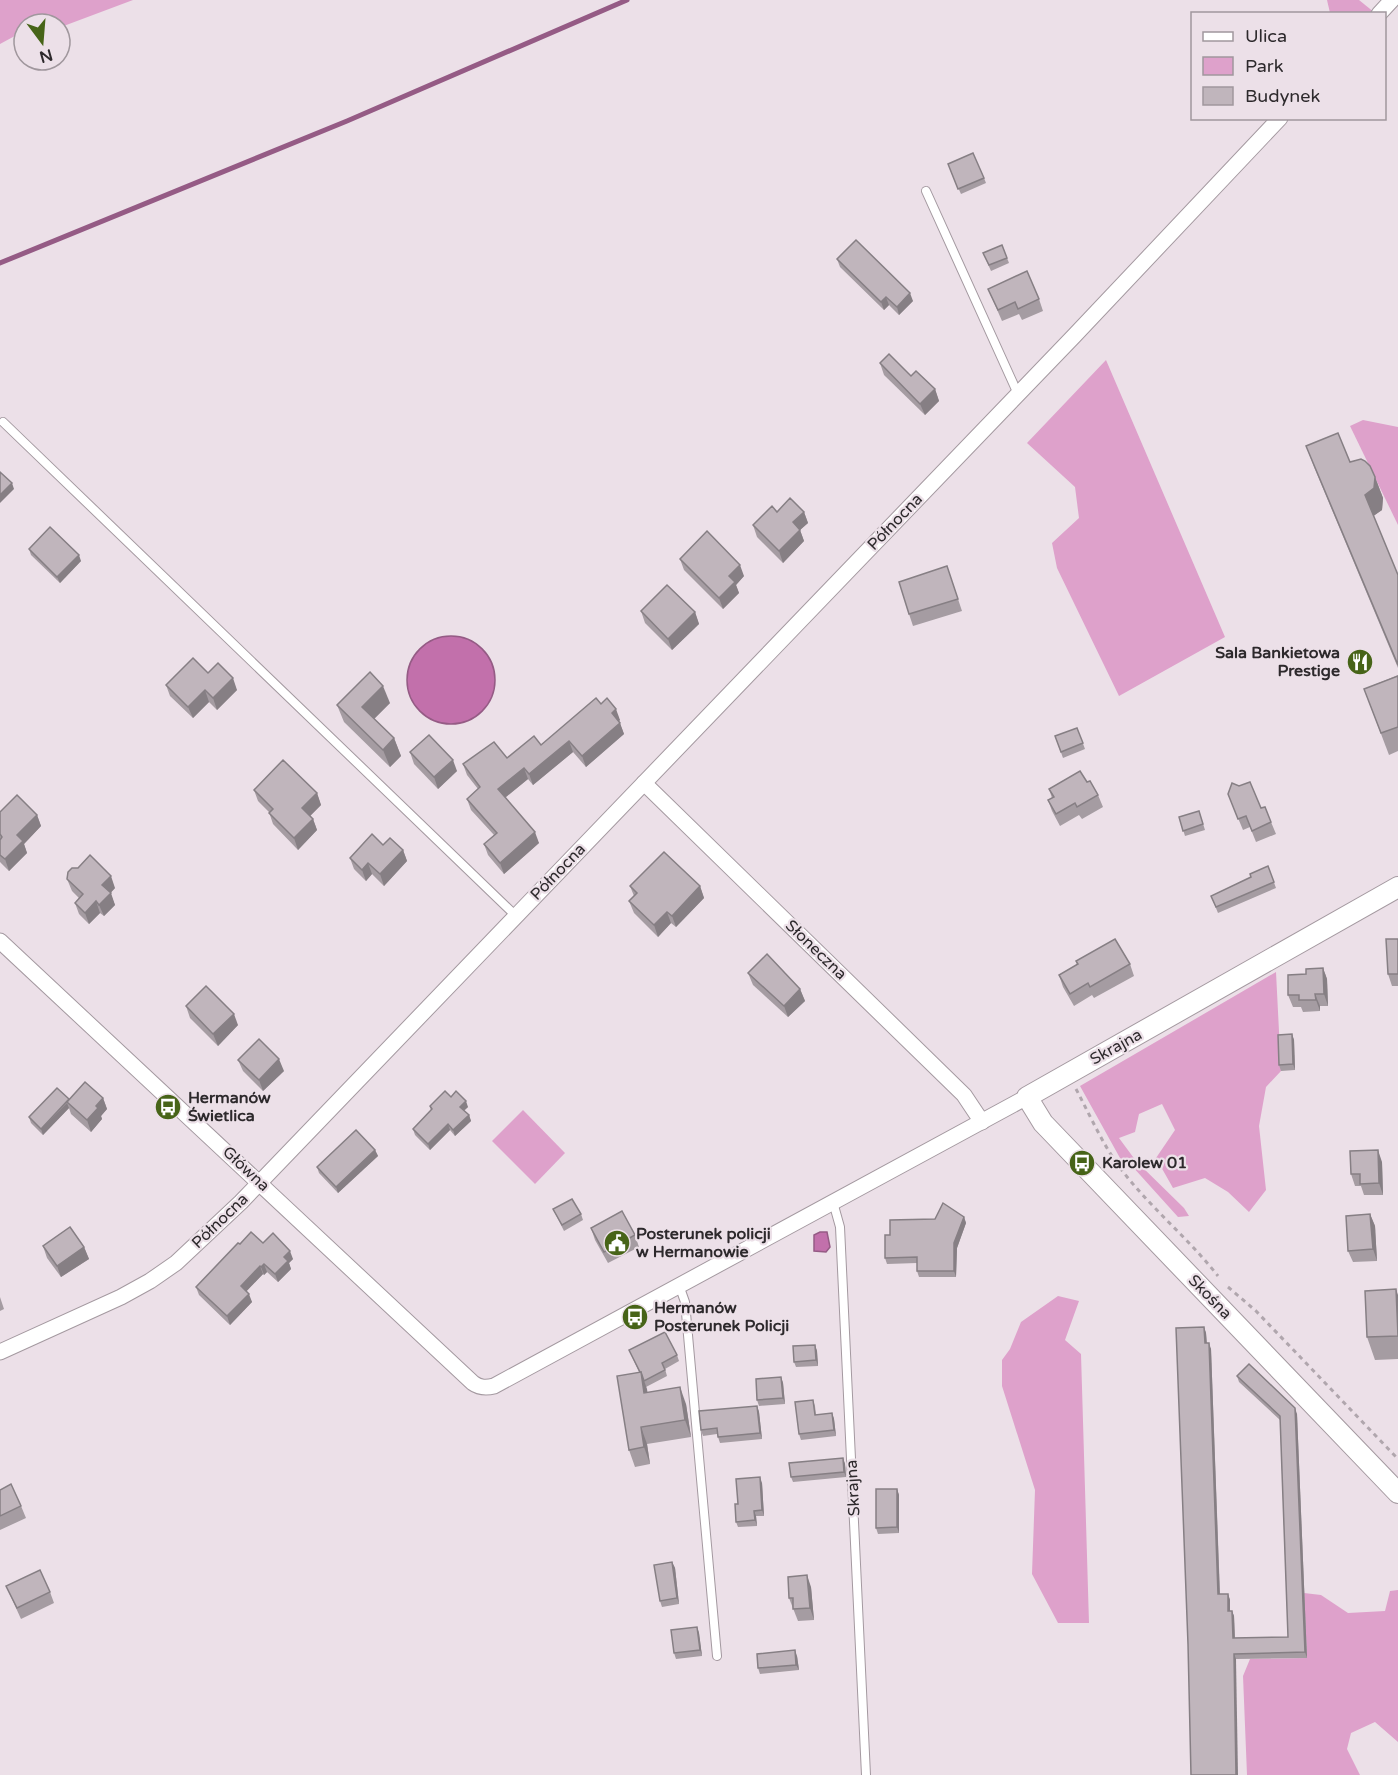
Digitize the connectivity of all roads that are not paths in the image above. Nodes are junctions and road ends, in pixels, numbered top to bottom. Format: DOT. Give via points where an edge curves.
graph roads {
  1 [pos="1392,0"];
  2 [pos="1381,12"];
  3 [pos="1278,120"];
  4 [pos="926,191"];
  5 [pos="1018,394"];
  6 [pos="3,422"];
  7 [pos="644,783"];
  8 [pos="1398,886"];
  9 [pos="516,916"];
  10 [pos="0,941"];
  11 [pos="1027,1097"];
  12 [pos="982,1122"];
  13 [pos="260,1182"];
  14 [pos="833,1203"];
  15 [pos="678,1286"];
  16 [pos="0,1352"];
  17 [pos="494,1386"];
  18 [pos="1398,1493"];
  19 [pos="717,1656"];
  20 [pos="866,1775"];
  1 -- 2 [label="street"];
  3 -- 5 [label="street, Północna"];
  4 -- 5 [label="lane"];
  5 -- 7 [label="street, Północna"];
  6 -- 9 [label="lane"];
  7 -- 9 [label="street, Północna"];
  7 -- 12 [label="street, Słoneczna" via="964,1095"];
  8 -- 11 [label="street, Skrajna"];
  9 -- 13 [label="street, Północna"];
  10 -- 13 [label="street, Główna"];
  11 -- 12 [label="street, Skrajna"];
  11 -- 18 [label="street, Skośna" via="1043,1123"];
  12 -- 14 [label="street, Skrajna"];
  13 -- 16 [label="street, Północna" via="176,1263 150,1281"];
  13 -- 17 [label="street, Główna" via="473,1383 478,1387"];
  14 -- 15 [label="street, Skrajna"];
  14 -- 20 [label="lane, Skrajna" via="840,1227"];
  15 -- 17 [label="street, Skrajna"];
  15 -- 19 [label="lane" via="685,1302"];
}
